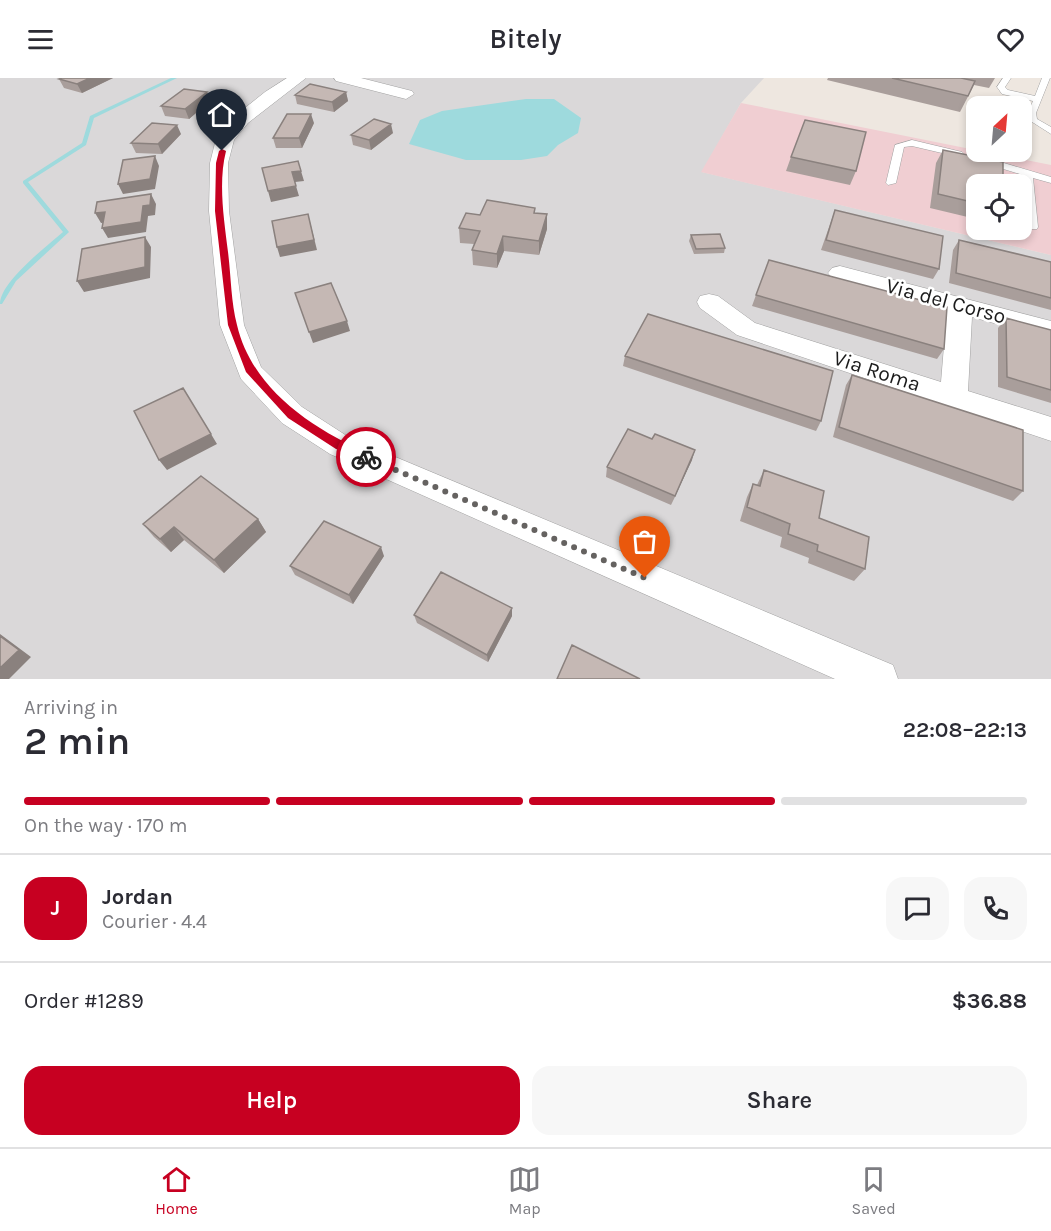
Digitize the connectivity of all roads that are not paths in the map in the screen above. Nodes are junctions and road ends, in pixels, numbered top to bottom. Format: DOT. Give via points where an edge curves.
graph roads {
  1 [pos="298,78"];
  2 [pos="342,78"];
  3 [pos="1006,78"];
  4 [pos="1046,78"];
  5 [pos="406,94"];
  6 [pos="1037,99"];
  7 [pos="1051,131"];
  8 [pos="966,155"];
  9 [pos="990,162"];
  10 [pos="1028,173"];
  11 [pos="1051,180"];
  12 [pos="891,183"];
  13 [pos="1033,228"];
  14 [pos="840,273"];
  15 [pos="709,302"];
  16 [pos="960,305"];
  17 [pos="1051,330"];
  18 [pos="954,396"];
  19 [pos="1051,429"];
  20 [pos="879,679"];
  1 -- 20 [label="street" via="242,119 225,139 219,163 219,211 232,325 250,372 292,415 340,446"];
  2 -- 5 [label="street"];
  3 -- 6 [label="lane" via="1001,87 1005,92"];
  4 -- 6 [label="lane"];
  6 -- 7 [label="lane" via="1033,120"];
  8 -- 12 [label="lane" via="912,143 900,145"];
  9 -- 10 [label="lane"];
  10 -- 11 [label="lane"];
  10 -- 13 [label="lane"];
  14 -- 16 [label="street, Via del Corso"];
  15 -- 18 [label="street, Via Roma" via="746,329"];
  16 -- 17 [label="street, Via del Corso"];
  16 -- 18 [label="street"];
  18 -- 19 [label="street, Via Roma"];
}
